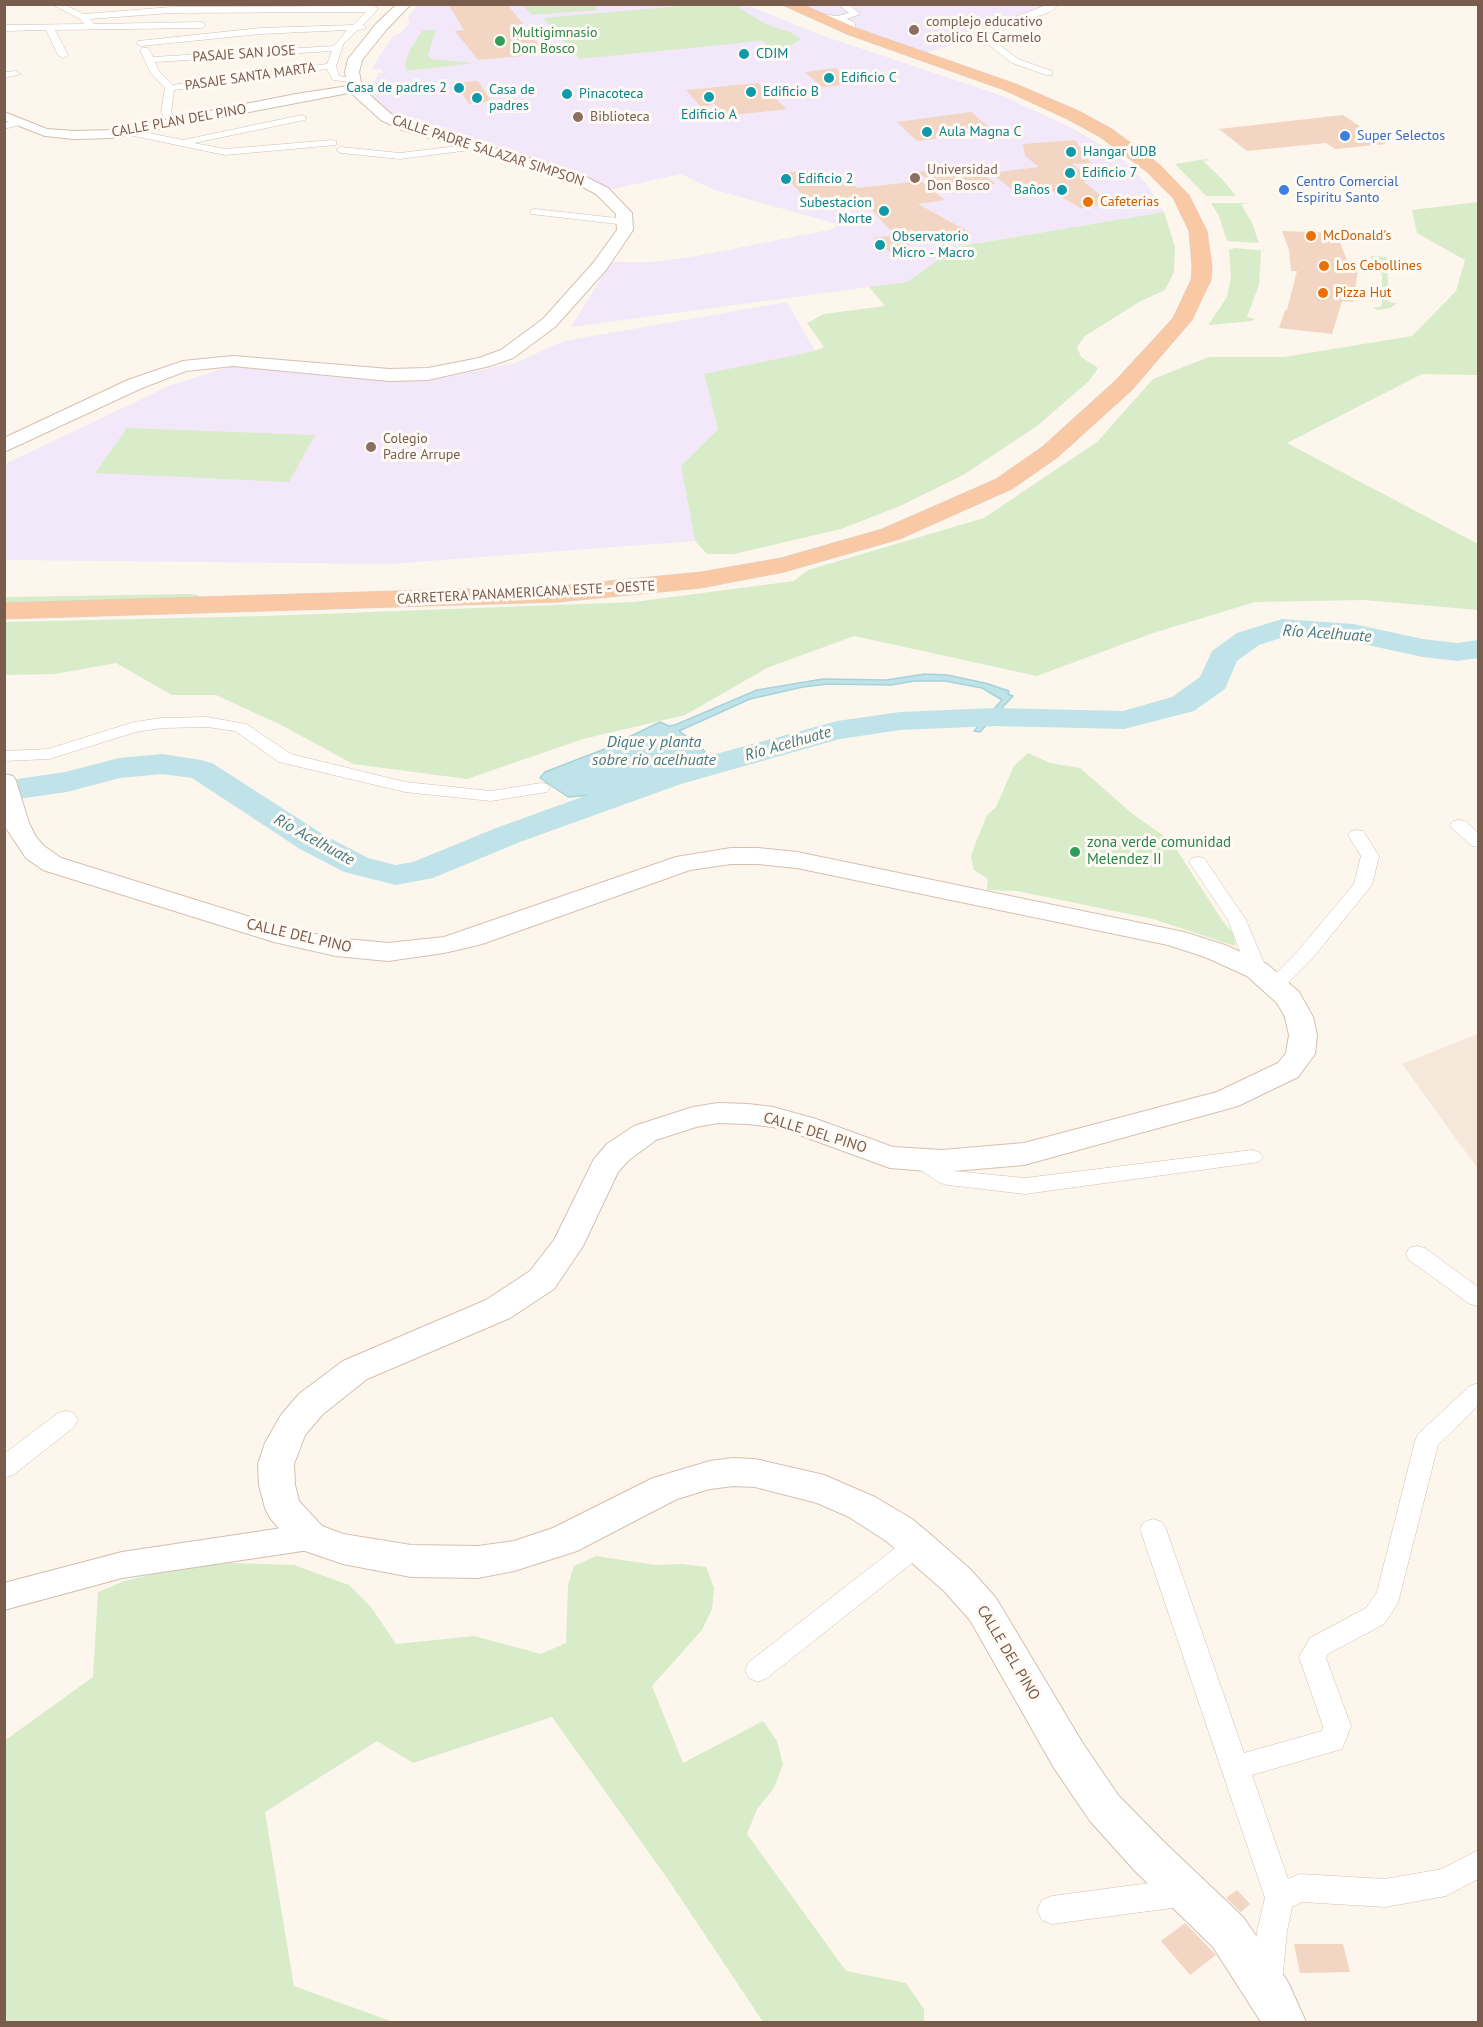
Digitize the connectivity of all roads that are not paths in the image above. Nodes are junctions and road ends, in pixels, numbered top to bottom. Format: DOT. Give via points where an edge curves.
graph roads {
  1 [pos="55,4"];
  2 [pos="405,4"];
  3 [pos="842,4"];
  4 [pos="1055,4"];
  5 [pos="778,7"];
  6 [pos="193,10"];
  7 [pos="83,17"];
  8 [pos="253,20"];
  9 [pos="202,25"];
  10 [pos="846,25"];
  11 [pos="91,27"];
  12 [pos="357,27"];
  13 [pos="381,27"];
  14 [pos="4,28"];
  15 [pos="50,29"];
  16 [pos="207,36"];
  17 [pos="338,48"];
  18 [pos="63,55"];
  19 [pos="151,60"];
  20 [pos="331,66"];
  21 [pos="16,74"];
  22 [pos="1049,74"];
  23 [pos="4,75"];
  24 [pos="355,85"];
  25 [pos="170,88"];
  26 [pos="4,116"];
  27 [pos="302,118"];
  28 [pos="19,122"];
  29 [pos="174,123"];
  30 [pos="4,126"];
  31 [pos="129,132"];
  32 [pos="178,143"];
  33 [pos="332,143"];
  34 [pos="474,147"];
  35 [pos="341,150"];
  36 [pos="535,212"];
  37 [pos="626,222"];
  38 [pos="4,447"];
  39 [pos="4,591"];
  40 [pos="4,611"];
  41 [pos="4,756"];
  42 [pos="4,781"];
  43 [pos="541,788"];
  44 [pos="1459,825"];
  45 [pos="1357,835"];
  46 [pos="1479,842"];
  47 [pos="1198,862"];
  48 [pos="1266,978"];
  49 [pos="1252,1157"];
  50 [pos="920,1160"];
  51 [pos="1417,1254"];
  52 [pos="1479,1298"];
  53 [pos="1479,1392"];
  54 [pos="66,1420"];
  55 [pos="4,1468"];
  56 [pos="1153,1529"];
  57 [pos="309,1538"];
  58 [pos="917,1545"];
  59 [pos="4,1597"];
  60 [pos="758,1670"];
  61 [pos="1234,1768"];
  62 [pos="1479,1864"];
  63 [pos="1187,1893"];
  64 [pos="1280,1898"];
  65 [pos="1052,1910"];
  66 [pos="1266,1989"];
  67 [pos="1284,2022"];
  1 -- 7 [label="street"];
  2 -- 13 [label="main road"];
  3 -- 10 [label="street" via="856,14"];
  4 -- 22 [label="street" via="978,33 1015,61"];
  5 -- 10 [label="highway, CARRETERA PANAMERICANA ESTE - OESTE"];
  5 -- 39 [label="highway, CARRETERA PANAMERICANA ESTE - OESTE" via="840,39 982,84 1057,115 1103,140 1134,164 1172,204 1184,230 1187,252 1185,278 1171,311 1099,392 1036,447 980,483 892,521 799,549 674,573 602,582 515,586"];
  6 -- 7 [label="street"];
  6 -- 8 [label="street"];
  6 -- 9 [label="street"];
  7 -- 11 [label="street"];
  8 -- 12 [label="street"];
  8 -- 12 [label="street" via="374,9"];
  8 -- 16 [label="street"];
  9 -- 11 [label="street"];
  9 -- 16 [label="street"];
  10 -- 40 [label="highway, CARRETERA PANAMERICANA ESTE - OESTE" via="1010,87 1092,125 1130,149 1166,180 1189,210 1198,231 1201,280 1182,320 1097,412 1033,465 979,496 891,534 800,561 701,580 558,594"];
  11 -- 15 [label="street"];
  12 -- 13 [label="street"];
  12 -- 17 [label="street"];
  13 -- 24 [label="main road" via="356,59 352,72"];
  14 -- 15 [label="street"];
  15 -- 18 [label="street"];
  16 -- 19 [label="street" via="138,40"];
  17 -- 19 [label="street, PASAJE SAN JOSE"];
  17 -- 20 [label="street"];
  19 -- 25 [label="street" via="155,72"];
  20 -- 24 [label="street" via="336,78"];
  20 -- 25 [label="street, PASAJE SANTA MARTA"];
  21 -- 23 [label="street"];
  24 -- 29 [label="street, CALLE PLAN DEL PINO"];
  24 -- 34 [label="main road, CALLE PADRE SALAZAR SIMPSON" via="375,109 396,122"];
  25 -- 29 [label="street" via="166,112"];
  26 -- 28 [label="street, CALLE PLAN DEL PINO"];
  27 -- 32 [label="street"];
  28 -- 30 [label="street"];
  28 -- 31 [label="street, CALLE PLAN DEL PINO" via="67,135"];
  29 -- 31 [label="street, CALLE PLAN DEL PINO"];
  31 -- 32 [label="street"];
  32 -- 33 [label="street" via="238,153"];
  34 -- 35 [label="street" via="400,156"];
  34 -- 37 [label="main road, CALLE PADRE SALAZAR SIMPSON" via="582,180 615,202"];
  36 -- 37 [label="street"];
  37 -- 38 [label="main road" via="625,230 600,266 549,323 497,358 412,375 233,361 183,366 135,384"];
  41 -- 43 [label="street" via="49,754 162,723 207,722 240,727 285,758 405,787 491,796"];
  42 -- 48 [label="main road, CALLE DEL PINO" via="16,823 35,852 52,864 284,936 336,947 388,952 444,945 685,863 758,856 797,860 1174,938 1215,951"];
  44 -- 46 [label="street"];
  45 -- 48 [label="street" via="1370,856 1363,885 1304,956"];
  47 -- 48 [label="street" via="1238,920"];
  48 -- 50 [label="main road, CALLE DEL PINO" via="1289,998 1299,1017 1302,1035 1300,1054 1288,1070 1268,1081 1227,1099 1024,1154"];
  49 -- 50 [label="street" via="1025,1186 948,1178"];
  50 -- 57 [label="main road, CALLE DEL PINO" via="890,1157 805,1126 748,1114 693,1117 645,1133 618,1152 605,1167 567,1246 542,1280 498,1309 355,1370 311,1404 293,1425 276,1464 277,1485 283,1508"];
  51 -- 52 [label="street"];
  53 -- 61 [label="street" via="1427,1441 1389,1595 1375,1616 1319,1646 1312,1657 1337,1726 1332,1740"];
  54 -- 55 [label="street"];
  56 -- 61 [label="street"];
  57 -- 58 [label="main road, CALLE DEL PINO" via="343,1549 411,1561 478,1562 514,1557 564,1540 666,1488 733,1472 755,1473 824,1490 862,1508"];
  57 -- 59 [label="street" via="122,1564"];
  58 -- 60 [label="street"];
  58 -- 63 [label="main road, CALLE DEL PINO" via="983,1609 1068,1755 1104,1808"];
  61 -- 64 [label="street"];
  62 -- 64 [label="street" via="1446,1882 1385,1893 1300,1888"];
  63 -- 65 [label="street"];
  63 -- 66 [label="main road, CALLE DEL PINO" via="1228,1932"];
  64 -- 66 [label="street"];
  66 -- 67 [label="main road, CALLE DEL PINO"];
}
